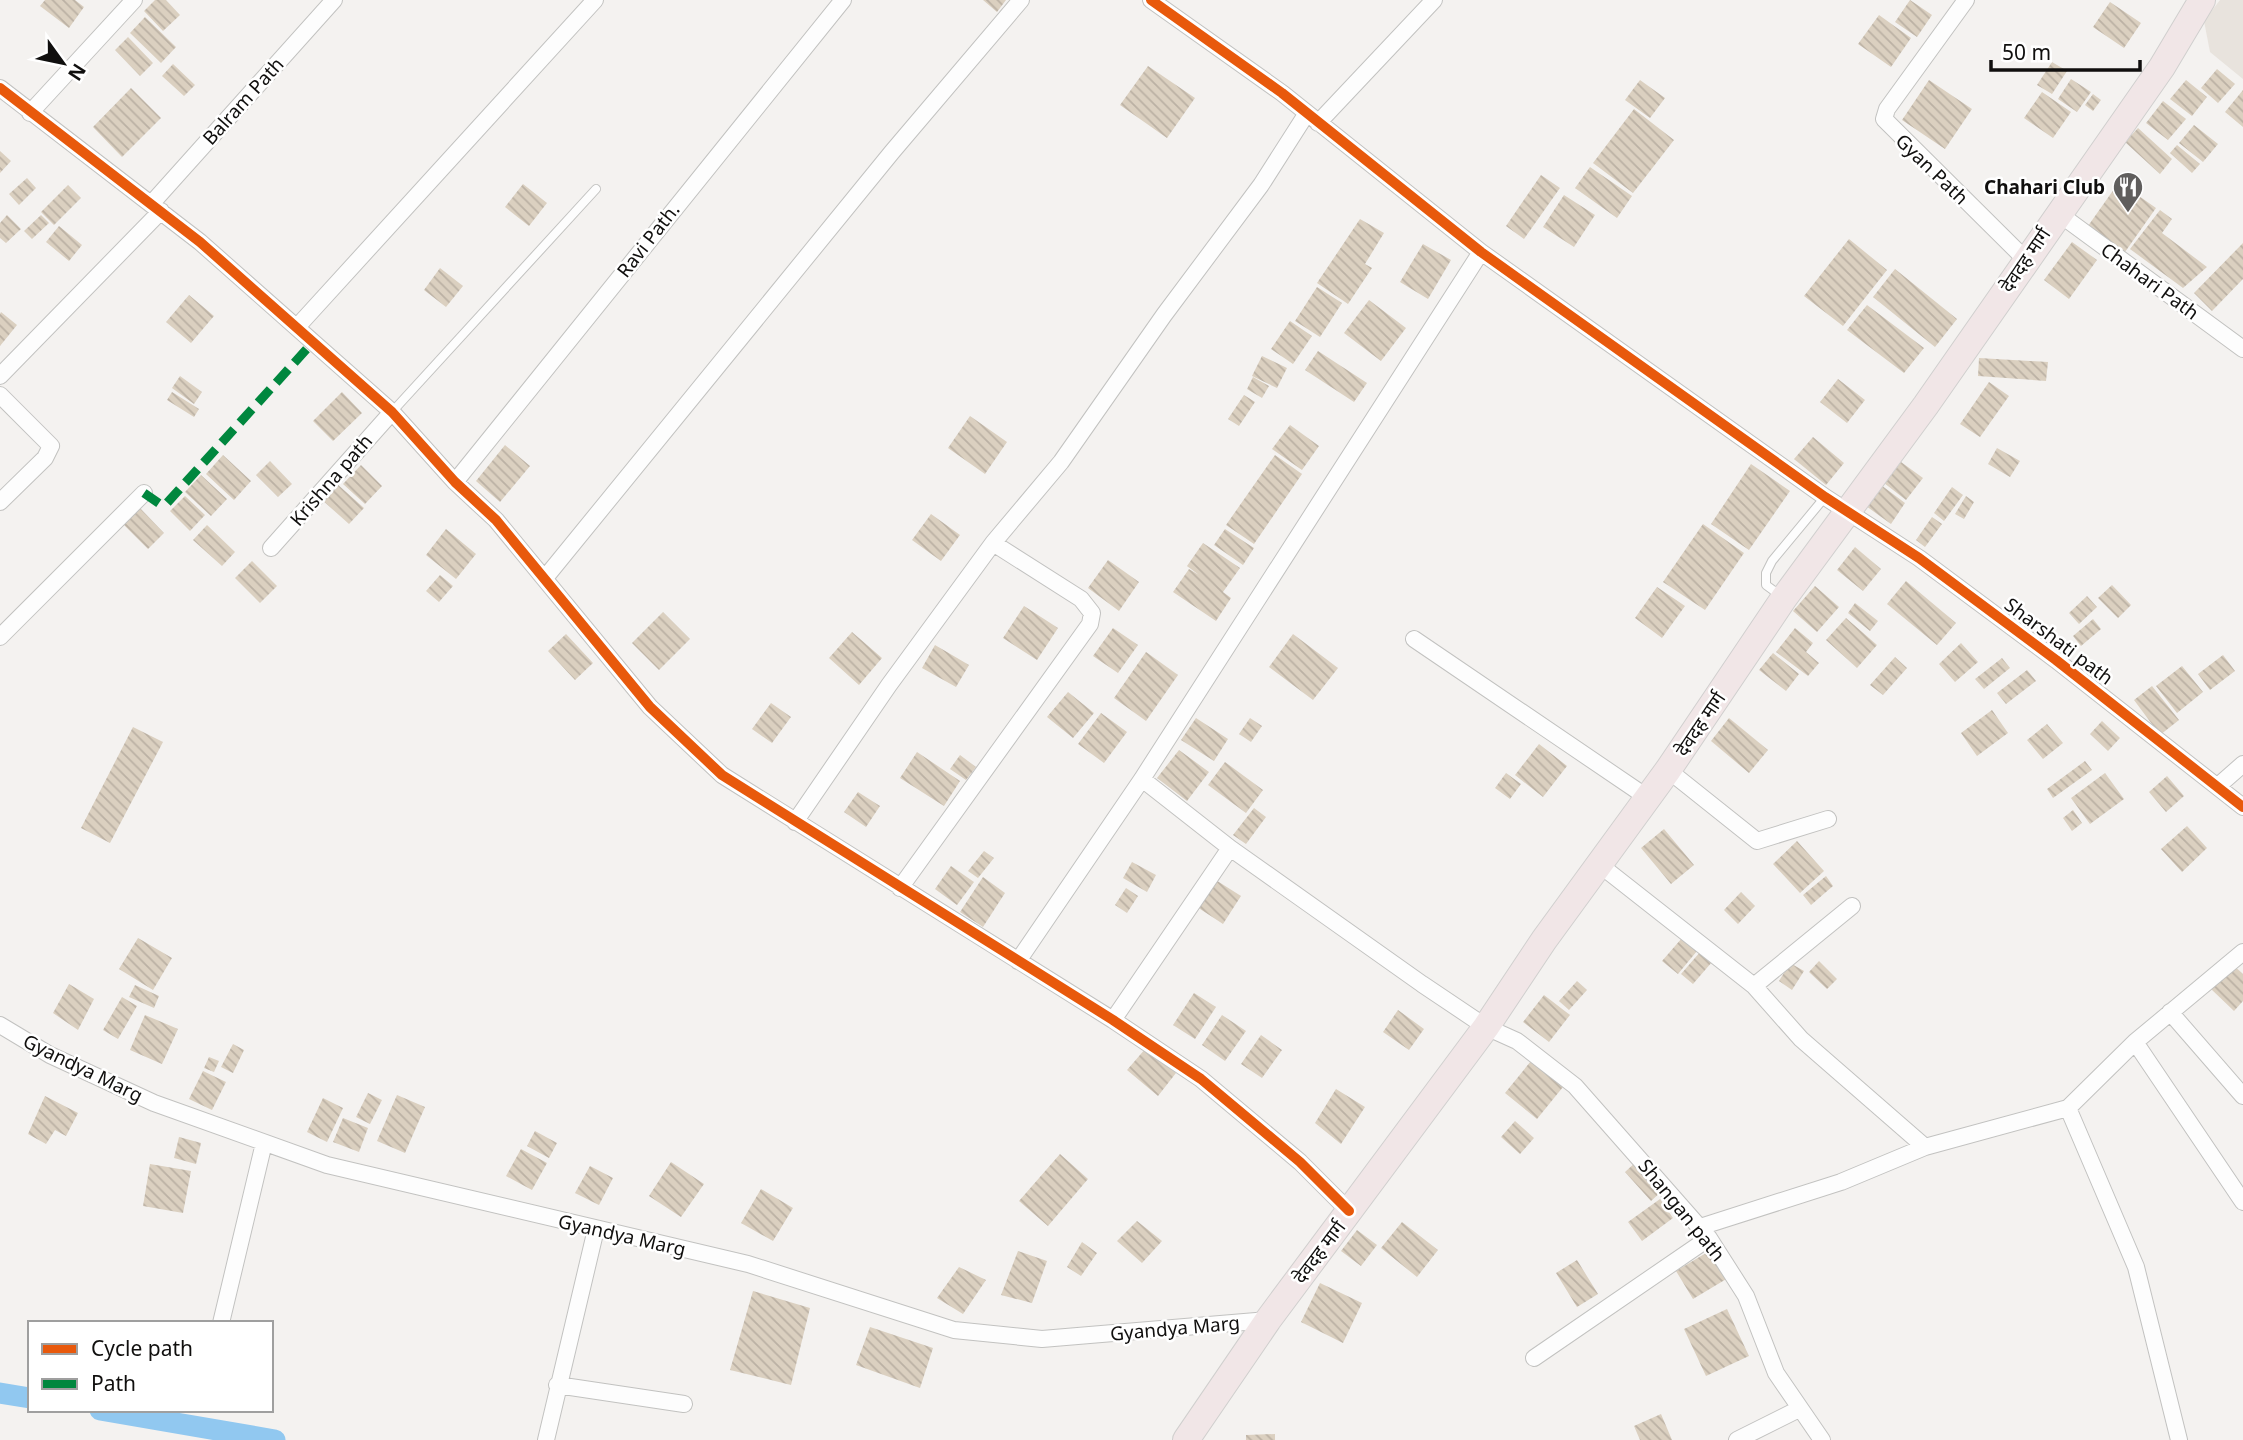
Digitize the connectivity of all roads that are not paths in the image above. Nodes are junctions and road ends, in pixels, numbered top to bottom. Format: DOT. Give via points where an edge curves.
graph roads {
  1 [pos="134,0"];
  2 [pos="334,0"];
  3 [pos="595,0"];
  4 [pos="843,0"];
  5 [pos="1021,0"];
  6 [pos="1151,0"];
  7 [pos="1434,0"];
  8 [pos="1966,0"];
  9 [pos="2202,0"];
  10 [pos="0,88"];
  11 [pos="30,113"];
  12 [pos="1312,118"];
  13 [pos="596,189"];
  14 [pos="157,207"];
  15 [pos="2057,213"];
  16 [pos="1481,252"];
  17 [pos="2026,260"];
  18 [pos="297,327"];
  19 [pos="2243,349"];
  20 [pos="0,376"];
  21 [pos="0,395"];
  22 [pos="391,412"];
  23 [pos="455,482"];
  24 [pos="144,493"];
  25 [pos="1825,497"];
  26 [pos="0,502"];
  27 [pos="1847,512"];
  28 [pos="993,543"];
  29 [pos="271,548"];
  30 [pos="545,578"];
  31 [pos="1784,598"];
  32 [pos="0,637"];
  33 [pos="1414,639"];
  34 [pos="2243,764"];
  35 [pos="1668,771"];
  36 [pos="1142,779"];
  37 [pos="2218,786"];
  38 [pos="1648,798"];
  39 [pos="2243,807"];
  40 [pos="1828,819"];
  41 [pos="795,822"];
  42 [pos="1230,848"];
  43 [pos="1600,865"];
  44 [pos="900,888"];
  45 [pos="1852,906"];
  46 [pos="2242,954"];
  47 [pos="1018,961"];
  48 [pos="1754,986"];
  49 [pos="2170,1012"];
  50 [pos="1113,1020"];
  51 [pos="0,1025"];
  52 [pos="1486,1027"];
  53 [pos="2135,1042"];
  54 [pos="2243,1096"];
  55 [pos="2068,1108"];
  56 [pos="264,1143"];
  57 [pos="1925,1147"];
  58 [pos="2243,1202"];
  59 [pos="1349,1211"];
  60 [pos="596,1229"];
  61 [pos="1705,1232"];
  62 [pos="1268,1320"];
  63 [pos="221,1321"];
  64 [pos="1534,1358"];
  65 [pos="557,1385"];
  66 [pos="684,1404"];
  67 [pos="1799,1409"];
  68 [pos="546,1440"];
  69 [pos="1186,1440"];
  70 [pos="1737,1440"];
  71 [pos="1822,1440"];
  72 [pos="2179,1440"];
  1 -- 11 [label="street"];
  2 -- 14 [label="street, Balram Path"];
  3 -- 18 [label="street"];
  4 -- 23 [label="street, Ravi Path."];
  5 -- 30 [label="street"];
  6 -- 12 [label="street, Sharshati path"];
  7 -- 12 [label="street"];
  8 -- 17 [label="street, Gyan Path" via="1884,119"];
  9 -- 15 [label="main road, देवदह मार्ग" via="2162,67"];
  10 -- 11 [label="street"];
  11 -- 14 [label="street"];
  12 -- 16 [label="street, Sharshati path"];
  12 -- 28 [label="street" via="1061,462"];
  13 -- 22 [label="lane"];
  14 -- 18 [label="street"];
  14 -- 20 [label="street, Balram Path"];
  15 -- 17 [label="main road, देवदह मार्ग"];
  15 -- 19 [label="street, Chahari Path"];
  16 -- 25 [label="street, Sharshati path"];
  16 -- 36 [label="street"];
  17 -- 27 [label="main road, देवदह मार्ग"];
  18 -- 22 [label="street"];
  21 -- 26 [label="street" via="51,446 45,458"];
  22 -- 23 [label="street"];
  22 -- 29 [label="street, Krishna path"];
  23 -- 30 [label="street" via="496,520"];
  24 -- 32 [label="street"];
  25 -- 27 [label="street, Sharshati path"];
  25 -- 31 [label="lane" via="1766,573 1766,585"];
  27 -- 31 [label="main road, देवदह मार्ग"];
  27 -- 37 [label="street, Sharshati path" via="1919,558"];
  28 -- 41 [label="street"];
  28 -- 44 [label="street" via="1082,599 1092,613 1090,624"];
  30 -- 41 [label="street" via="609,660 689,747 722,775"];
  31 -- 35 [label="main road, देवदह मार्ग"];
  33 -- 38 [label="street"];
  34 -- 37 [label="street"];
  35 -- 38 [label="main road, देवदह मार्ग"];
  35 -- 40 [label="street" via="1757,841"];
  36 -- 42 [label="street, Shangan path"];
  36 -- 47 [label="street"];
  37 -- 39 [label="street, Sharshati path"];
  38 -- 43 [label="main road, देवदह मार्ग"];
  41 -- 44 [label="street"];
  42 -- 50 [label="street"];
  42 -- 52 [label="street, Shangan path"];
  43 -- 48 [label="street"];
  43 -- 52 [label="main road, देवदह मार्ग"];
  44 -- 47 [label="street"];
  45 -- 48 [label="street"];
  46 -- 49 [label="street"];
  47 -- 50 [label="street"];
  48 -- 57 [label="street" via="1801,1039"];
  49 -- 53 [label="street"];
  49 -- 54 [label="street"];
  50 -- 59 [label="street" via="1210,1086 1300,1162"];
  51 -- 56 [label="street, Gyandya Marg" via="50,1055 154,1103"];
  52 -- 59 [label="main road, देवदह मार्ग"];
  52 -- 61 [label="street, Shangan path" via="1517,1041 1574,1086"];
  53 -- 55 [label="street"];
  53 -- 58 [label="street"];
  55 -- 57 [label="street"];
  55 -- 72 [label="street" via="2136,1267"];
  56 -- 60 [label="street, Gyandya Marg" via="327,1165"];
  56 -- 63 [label="street"];
  57 -- 61 [label="street"];
  59 -- 62 [label="main road, देवदह मार्ग"];
  60 -- 62 [label="street, Gyandya Marg" via="748,1264 954,1330 1042,1339"];
  60 -- 65 [label="street"];
  61 -- 64 [label="street"];
  61 -- 67 [label="street, Shangan path" via="1746,1296 1776,1373"];
  62 -- 69 [label="main road, देवदह मार्ग"];
  65 -- 66 [label="street"];
  65 -- 68 [label="street"];
  67 -- 70 [label="street"];
  67 -- 71 [label="street, Shangan path"];
}
